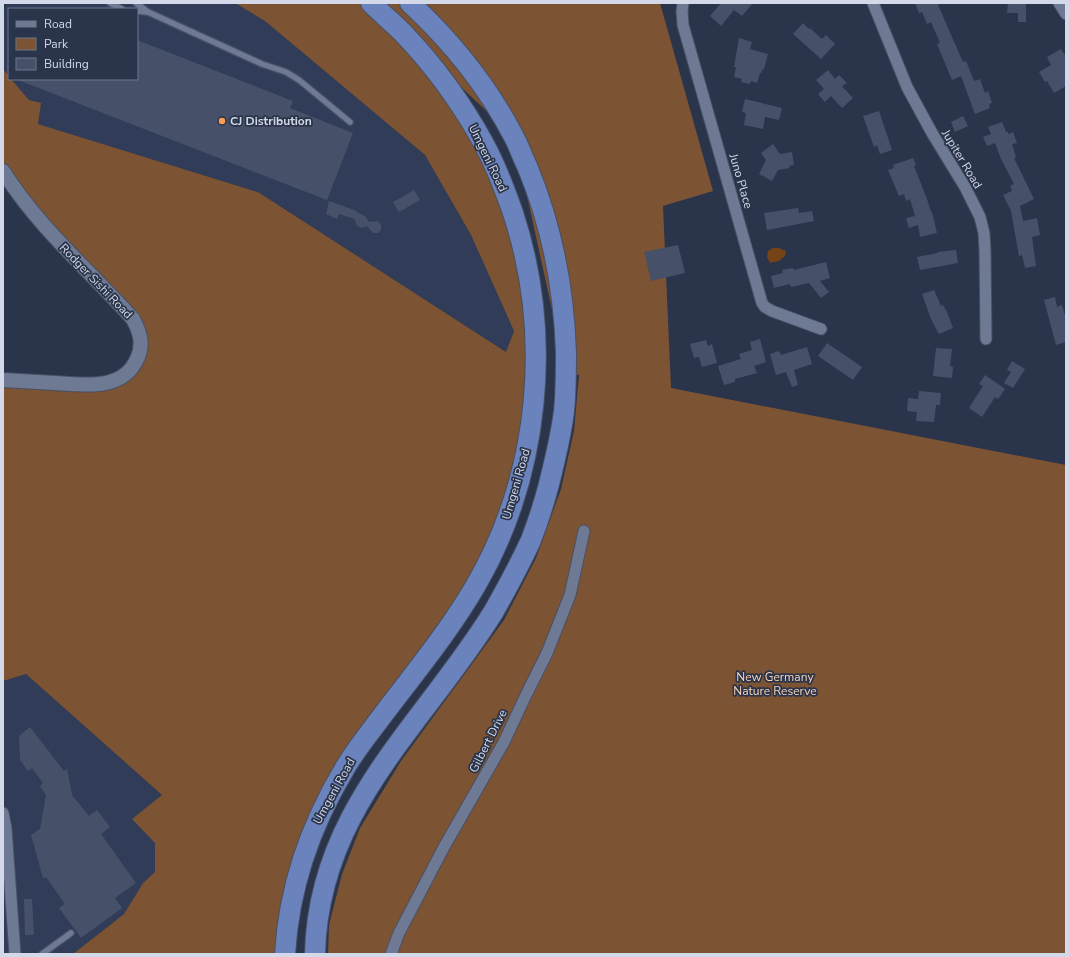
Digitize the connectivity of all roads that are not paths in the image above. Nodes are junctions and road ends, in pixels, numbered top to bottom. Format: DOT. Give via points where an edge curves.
graph roads {
  1 [pos="110,3"];
  2 [pos="136,3"];
  3 [pos="371,3"];
  4 [pos="410,3"];
  5 [pos="426,3"];
  6 [pos="683,3"];
  7 [pos="873,3"];
  8 [pos="1059,3"];
  9 [pos="120,8"];
  10 [pos="138,11"];
  11 [pos="148,12"];
  12 [pos="1066,14"];
  13 [pos="350,122"];
  14 [pos="514,137"];
  15 [pos="3,171"];
  16 [pos="821,329"];
  17 [pos="986,338"];
  18 [pos="3,380"];
  19 [pos="584,531"];
  20 [pos="3,813"];
  21 [pos="71,933"];
  22 [pos="15,954"];
  23 [pos="42,954"];
  24 [pos="285,954"];
  25 [pos="315,954"];
  26 [pos="391,954"];
  1 -- 9 [label="lane"];
  2 -- 11 [label="lane"];
  3 -- 24 [label="highway, Umgeni Road" via="403,33 457,100 485,146 505,190 528,267 536,333 535,385 525,458 510,511 494,551 453,622 346,766 324,807 304,853 295,883"];
  4 -- 14 [label="highway" via="460,57 487,92"];
  5 -- 14 [label="highway" via="467,51 488,83"];
  6 -- 16 [label="street, Juno Place" via="683,25 762,302 772,311"];
  7 -- 17 [label="street, Jupiter Road" via="907,87 980,217 985,251"];
  8 -- 12 [label="street"];
  10 -- 11 [label="lane"];
  11 -- 13 [label="lane" via="262,64 286,72 300,80"];
  14 -- 25 [label="highway" via="546,218 559,274 566,373 564,409 556,457 534,531 516,572 471,646 393,749 366,790 339,841 326,878 317,919"];
  15 -- 18 [label="street, Rodger Sishi Road" via="45,227 133,319 140,333 141,345 134,368 108,383 79,385"];
  19 -- 26 [label="street, Gilbert Drive" via="570,595 547,653 504,742 444,847"];
  20 -- 22 [label="street"];
  21 -- 23 [label="lane"];
}
